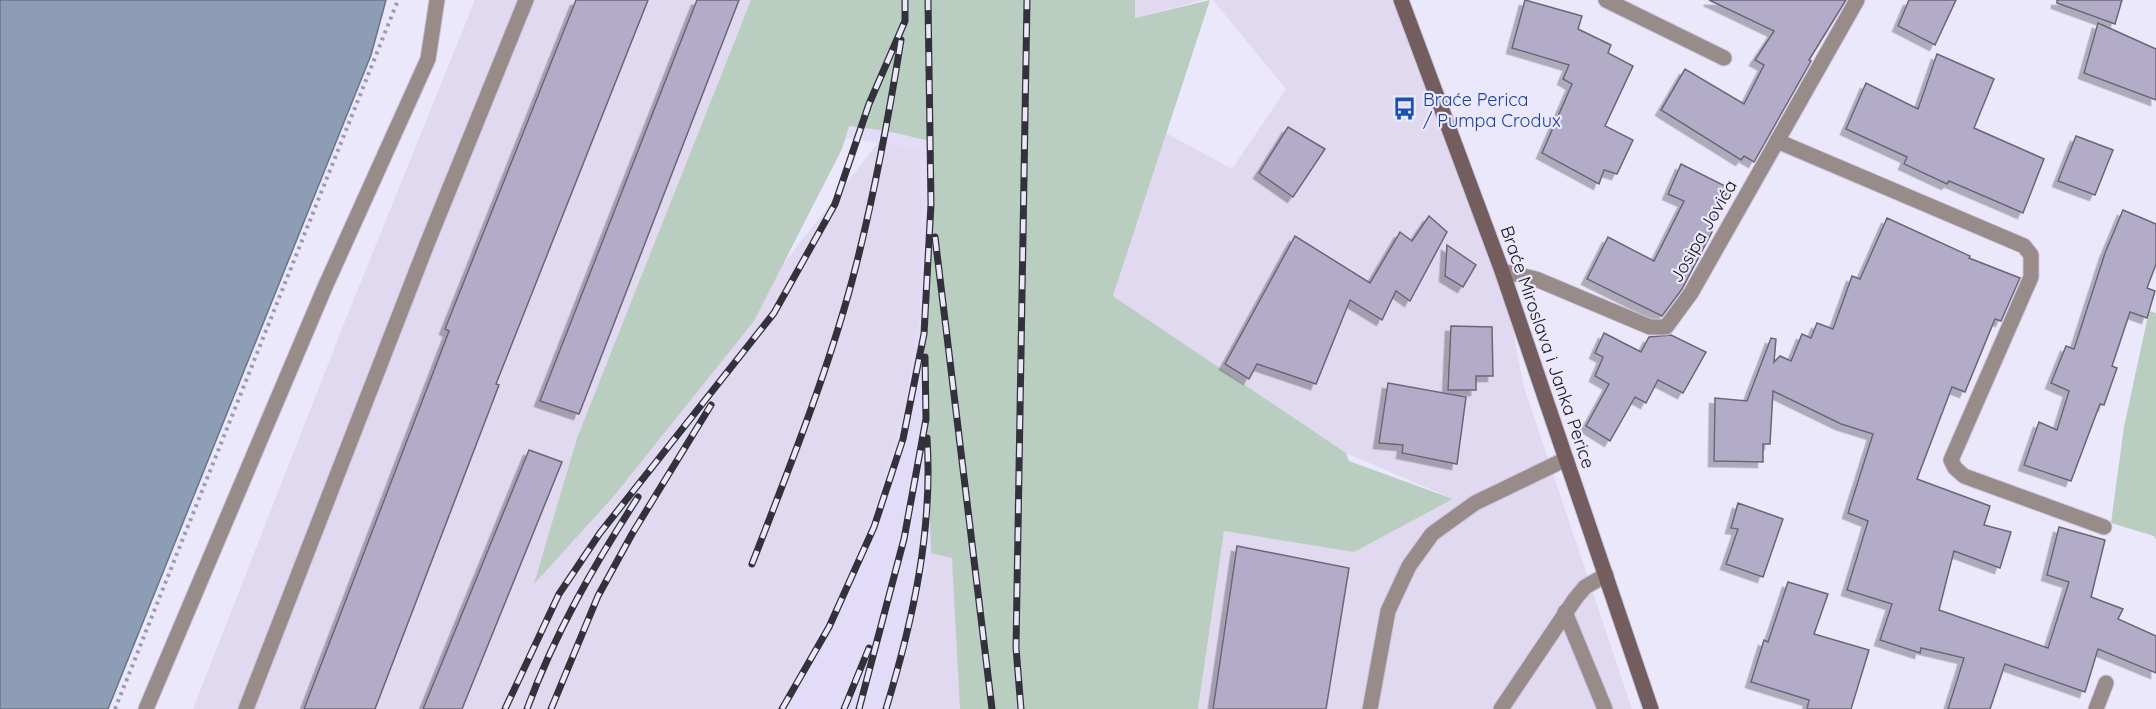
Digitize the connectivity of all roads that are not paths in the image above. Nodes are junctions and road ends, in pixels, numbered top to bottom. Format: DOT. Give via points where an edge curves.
graph roads {
  1 [pos="436,0"];
  2 [pos="526,0"];
  3 [pos="1401,0"];
  4 [pos="1606,0"];
  5 [pos="1857,0"];
  6 [pos="1724,58"];
  7 [pos="1777,141"];
  8 [pos="1502,271"];
  9 [pos="1566,459"];
  10 [pos="2104,527"];
  11 [pos="1606,575"];
  12 [pos="1565,612"];
  13 [pos="2106,683"];
  14 [pos="146,709"];
  15 [pos="246,709"];
  16 [pos="1370,709"];
  17 [pos="1501,709"];
  18 [pos="1605,709"];
  19 [pos="1651,709"];
  20 [pos="2096,709"];
  1 -- 14 [label="street" via="428,59 325,287"];
  2 -- 15 [label="street" via="422,255"];
  3 -- 8 [label="main road, Braće Miroslava i Janka Perice"];
  4 -- 6 [label="street"];
  5 -- 7 [label="street, Josipa Jovića"];
  7 -- 8 [label="street, Josipa Jovića" via="1692,293 1665,327 1650,327 1536,279"];
  7 -- 10 [label="street" via="2024,246 2031,255 2031,277 1951,460 1964,476"];
  8 -- 9 [label="main road, Braće Miroslava i Janka Perice"];
  9 -- 11 [label="main road, Braće Miroslava i Janka Perice"];
  9 -- 16 [label="street" via="1475,503 1432,534 1409,566 1388,611"];
  11 -- 12 [label="street" via="1585,587"];
  11 -- 19 [label="main road, Braće Miroslava i Janka Perice"];
  12 -- 17 [label="street"];
  12 -- 18 [label="street"];
  13 -- 20 [label="street"];
}
